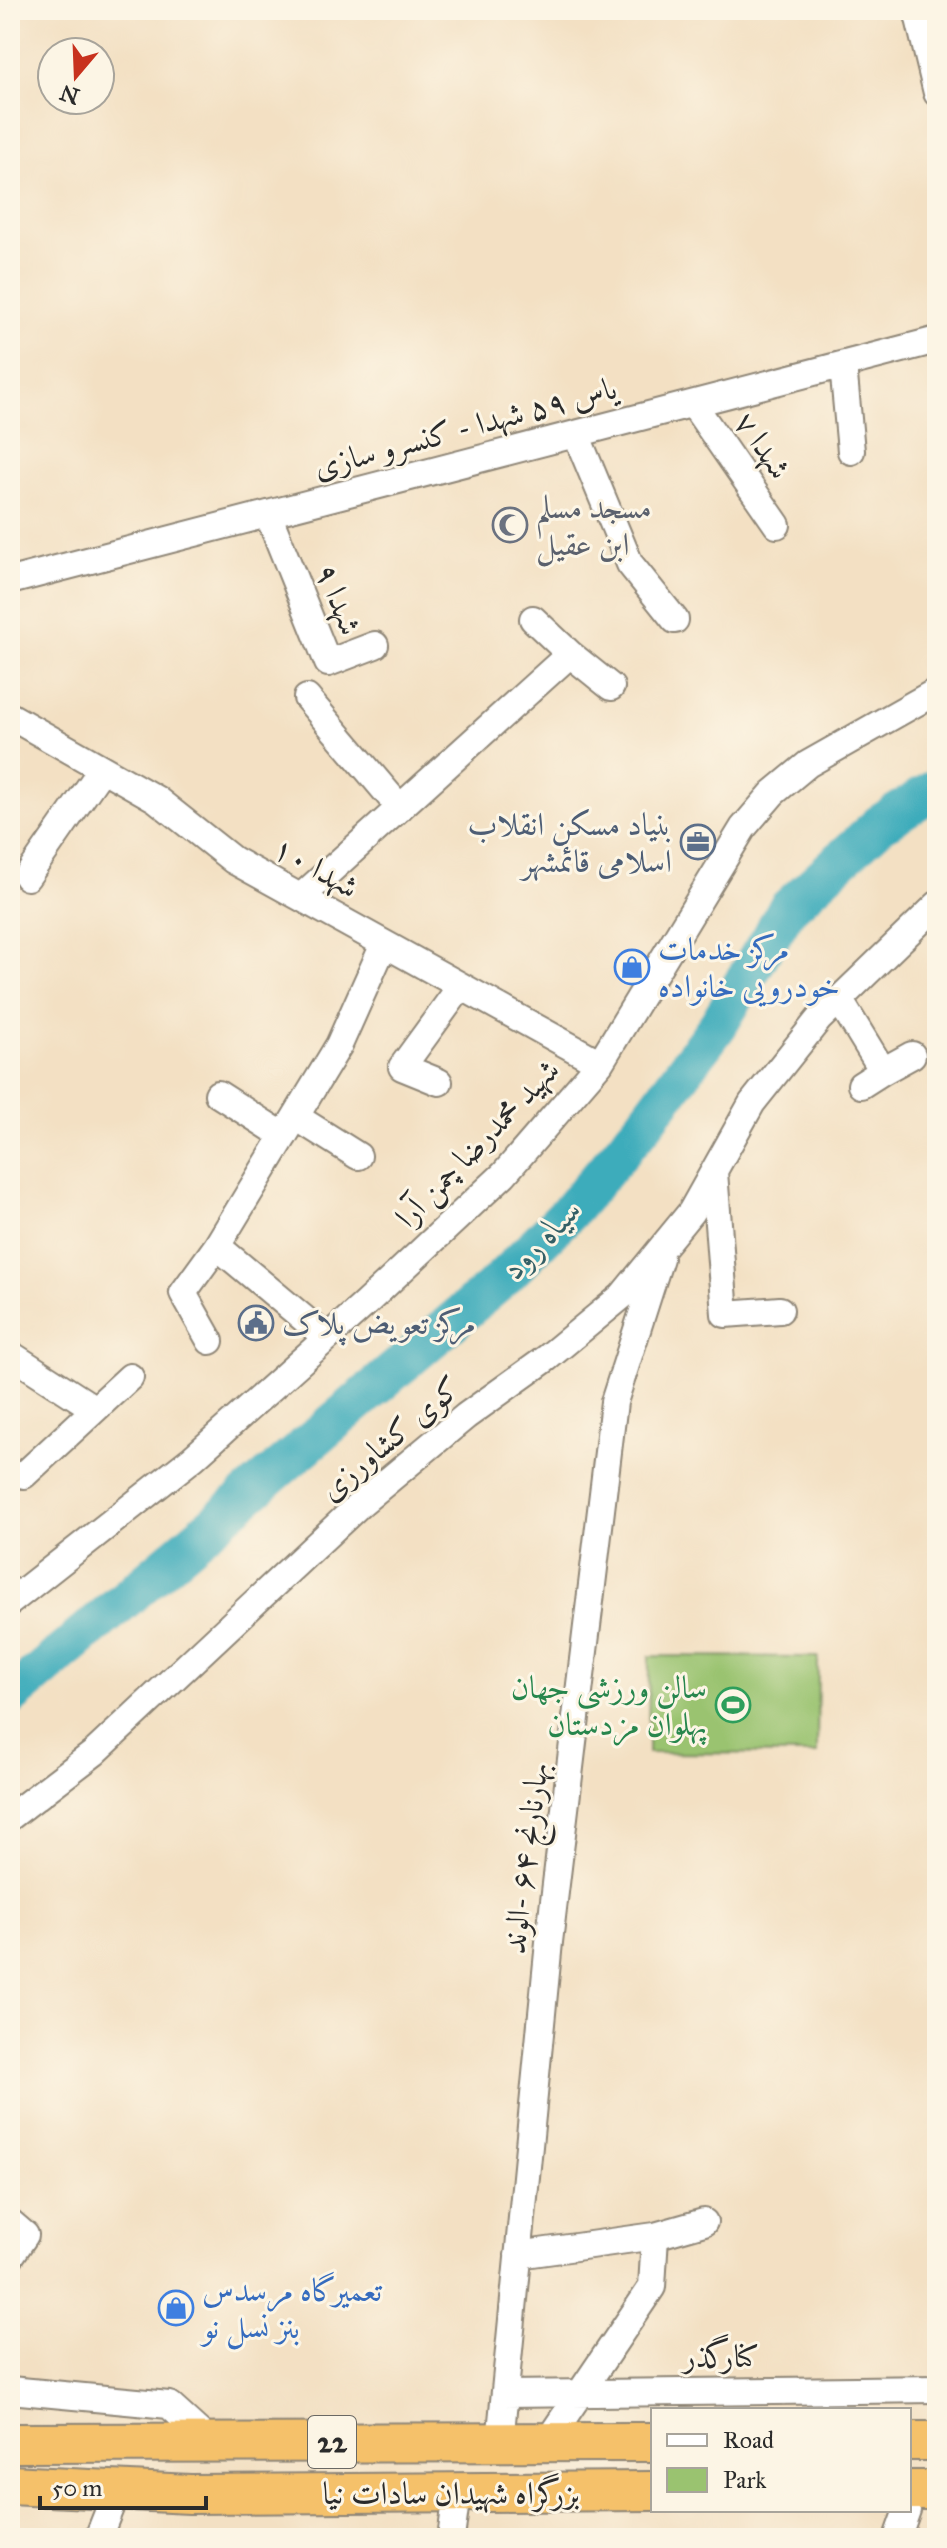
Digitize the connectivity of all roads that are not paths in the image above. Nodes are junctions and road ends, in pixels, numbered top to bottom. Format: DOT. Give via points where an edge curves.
graph roads {
  1 [pos="917,10"];
  2 [pos="937,93"];
  3 [pos="937,340"];
  4 [pos="843,365"];
  5 [pos="693,404"];
  6 [pos="576,434"];
  7 [pos="851,451"];
  8 [pos="268,514"];
  9 [pos="777,525"];
  10 [pos="10,581"];
  11 [pos="533,619"];
  12 [pos="675,620"];
  13 [pos="375,645"];
  14 [pos="570,654"];
  15 [pos="611,687"];
  16 [pos="937,691"];
  17 [pos="307,698"];
  18 [pos="10,716"];
  19 [pos="102,769"];
  20 [pos="400,808"];
  21 [pos="27,877"];
  22 [pos="301,897"];
  23 [pos="937,905"];
  24 [pos="384,944"];
  25 [pos="461,986"];
  26 [pos="839,999"];
  27 [pos="912,1055"];
  28 [pos="600,1063"];
  29 [pos="883,1071"];
  30 [pos="439,1082"];
  31 [pos="861,1085"];
  32 [pos="218,1094"];
  33 [pos="290,1126"];
  34 [pos="358,1156"];
  35 [pos="714,1172"];
  36 [pos="665,1243"];
  37 [pos="217,1246"];
  38 [pos="780,1310"];
  39 [pos="327,1338"];
  40 [pos="210,1341"];
  41 [pos="10,1354"];
  42 [pos="130,1377"];
  43 [pos="95,1409"];
  44 [pos="24,1475"];
  45 [pos="10,1602"];
  46 [pos="10,1817"];
  47 [pos="10,2222"];
  48 [pos="704,2222"];
  49 [pos="655,2236"];
  50 [pos="518,2255"];
  51 [pos="10,2257"];
  52 [pos="937,2389"];
  53 [pos="10,2390"];
  54 [pos="581,2391"];
  55 [pos="505,2394"];
  56 [pos="741,2400"];
  57 [pos="911,2441"];
  58 [pos="937,2441"];
  59 [pos="500,2442"];
  60 [pos="547,2442"];
  61 [pos="651,2442"];
  62 [pos="10,2443"];
  63 [pos="211,2443"];
  64 [pos="10,2485"];
  65 [pos="117,2490"];
  66 [pos="651,2491"];
  67 [pos="457,2493"];
  68 [pos="908,2512"];
  69 [pos="98,2538"];
  70 [pos="451,2538"];
  71 [pos="897,2538"];
  1 -- 2 [label="street"];
  3 -- 4 [label="street, یاس ۵۹ شهدا - کنسرو سازی"];
  4 -- 5 [label="street, یاس ۵۹ شهدا - کنسرو سازی"];
  4 -- 7 [label="street"];
  5 -- 6 [label="street, یاس ۵۹ شهدا - کنسرو سازی"];
  5 -- 9 [label="street, شهدا ۷"];
  6 -- 8 [label="street, یاس ۵۹ شهدا - کنسرو سازی"];
  6 -- 12 [label="street" via="630,564"];
  8 -- 10 [label="street, یاس ۵۹ شهدا - کنسرو سازی"];
  8 -- 13 [label="street, شهدا ۹" via="328,663"];
  11 -- 14 [label="street"];
  14 -- 15 [label="street"];
  14 -- 20 [label="street"];
  16 -- 28 [label="street, شهید محمدرضا چمن آرا" via="808,764 773,793 743,828"];
  17 -- 20 [label="street"];
  18 -- 19 [label="street, شهدا ۱۰"];
  19 -- 21 [label="street"];
  19 -- 22 [label="street, شهدا ۱۰" via="156,799 233,860"];
  20 -- 22 [label="street"];
  22 -- 24 [label="street, شهدا ۱۰"];
  23 -- 26 [label="street, کوی کشاورزی"];
  24 -- 25 [label="street, شهدا ۱۰"];
  24 -- 33 [label="street" via="339,1045"];
  25 -- 28 [label="street, شهدا ۱۰"];
  25 -- 30 [label="street" via="402,1067"];
  26 -- 29 [label="street"];
  26 -- 35 [label="street, کوی کشاورزی" via="752,1103"];
  27 -- 29 [label="street"];
  28 -- 39 [label="street, شهید محمدرضا چمن آرا" via="504,1174"];
  29 -- 31 [label="street"];
  32 -- 33 [label="street"];
  33 -- 34 [label="street"];
  33 -- 37 [label="street"];
  35 -- 36 [label="street, کوی کشاورزی"];
  35 -- 38 [label="street" via="725,1314"];
  36 -- 46 [label="street, کوی کشاورزی" via="622,1296 360,1504 94,1753"];
  36 -- 50 [label="street, بهارنارنج ۶۴ -الوند" via="614,1402 549,1942"];
  37 -- 39 [label="street"];
  37 -- 40 [label="street" via="183,1293"];
  39 -- 45 [label="street, شهید محمدرضا چمن آرا" via="193,1458"];
  41 -- 43 [label="street"];
  42 -- 43 [label="street"];
  43 -- 44 [label="street"];
  47 -- 51 [label="street" via="25,2235"];
  48 -- 49 [label="street"];
  49 -- 50 [label="street"];
  49 -- 54 [label="street" via="652,2287"];
  50 -- 55 [label="street, بهارنارنج ۶۴ -الوند"];
  52 -- 56 [label="street, کنارگذر"];
  53 -- 63 [label="street" via="169,2405"];
  54 -- 55 [label="street, کنارگذر"];
  54 -- 56 [label="street, کنارگذر"];
  54 -- 60 [label="street"];
  55 -- 59 [label="street, بهارنارنج ۶۴ -الوند"];
  57 -- 58 [label="highway"];
  59 -- 60 [label="highway, بزرگراه شهیدان سادات نیا / 22"];
  59 -- 63 [label="highway, بزرگراه شهیدان سادات نیا / 22"];
  60 -- 61 [label="highway, بزرگراه شهیدان سادات نیا / 22"];
  62 -- 63 [label="highway, بزرگراه شهیدان سادات نیا / 22"];
  64 -- 65 [label="highway, بزرگراه شهیدان سادات نیا / 22"];
  65 -- 67 [label="highway, بزرگراه شهیدان سادات نیا / 22"];
  65 -- 69 [label="street"];
  66 -- 67 [label="highway, بزرگراه شهیدان سادات نیا / 22"];
  67 -- 70 [label="street"];
  68 -- 71 [label="street"];
}
